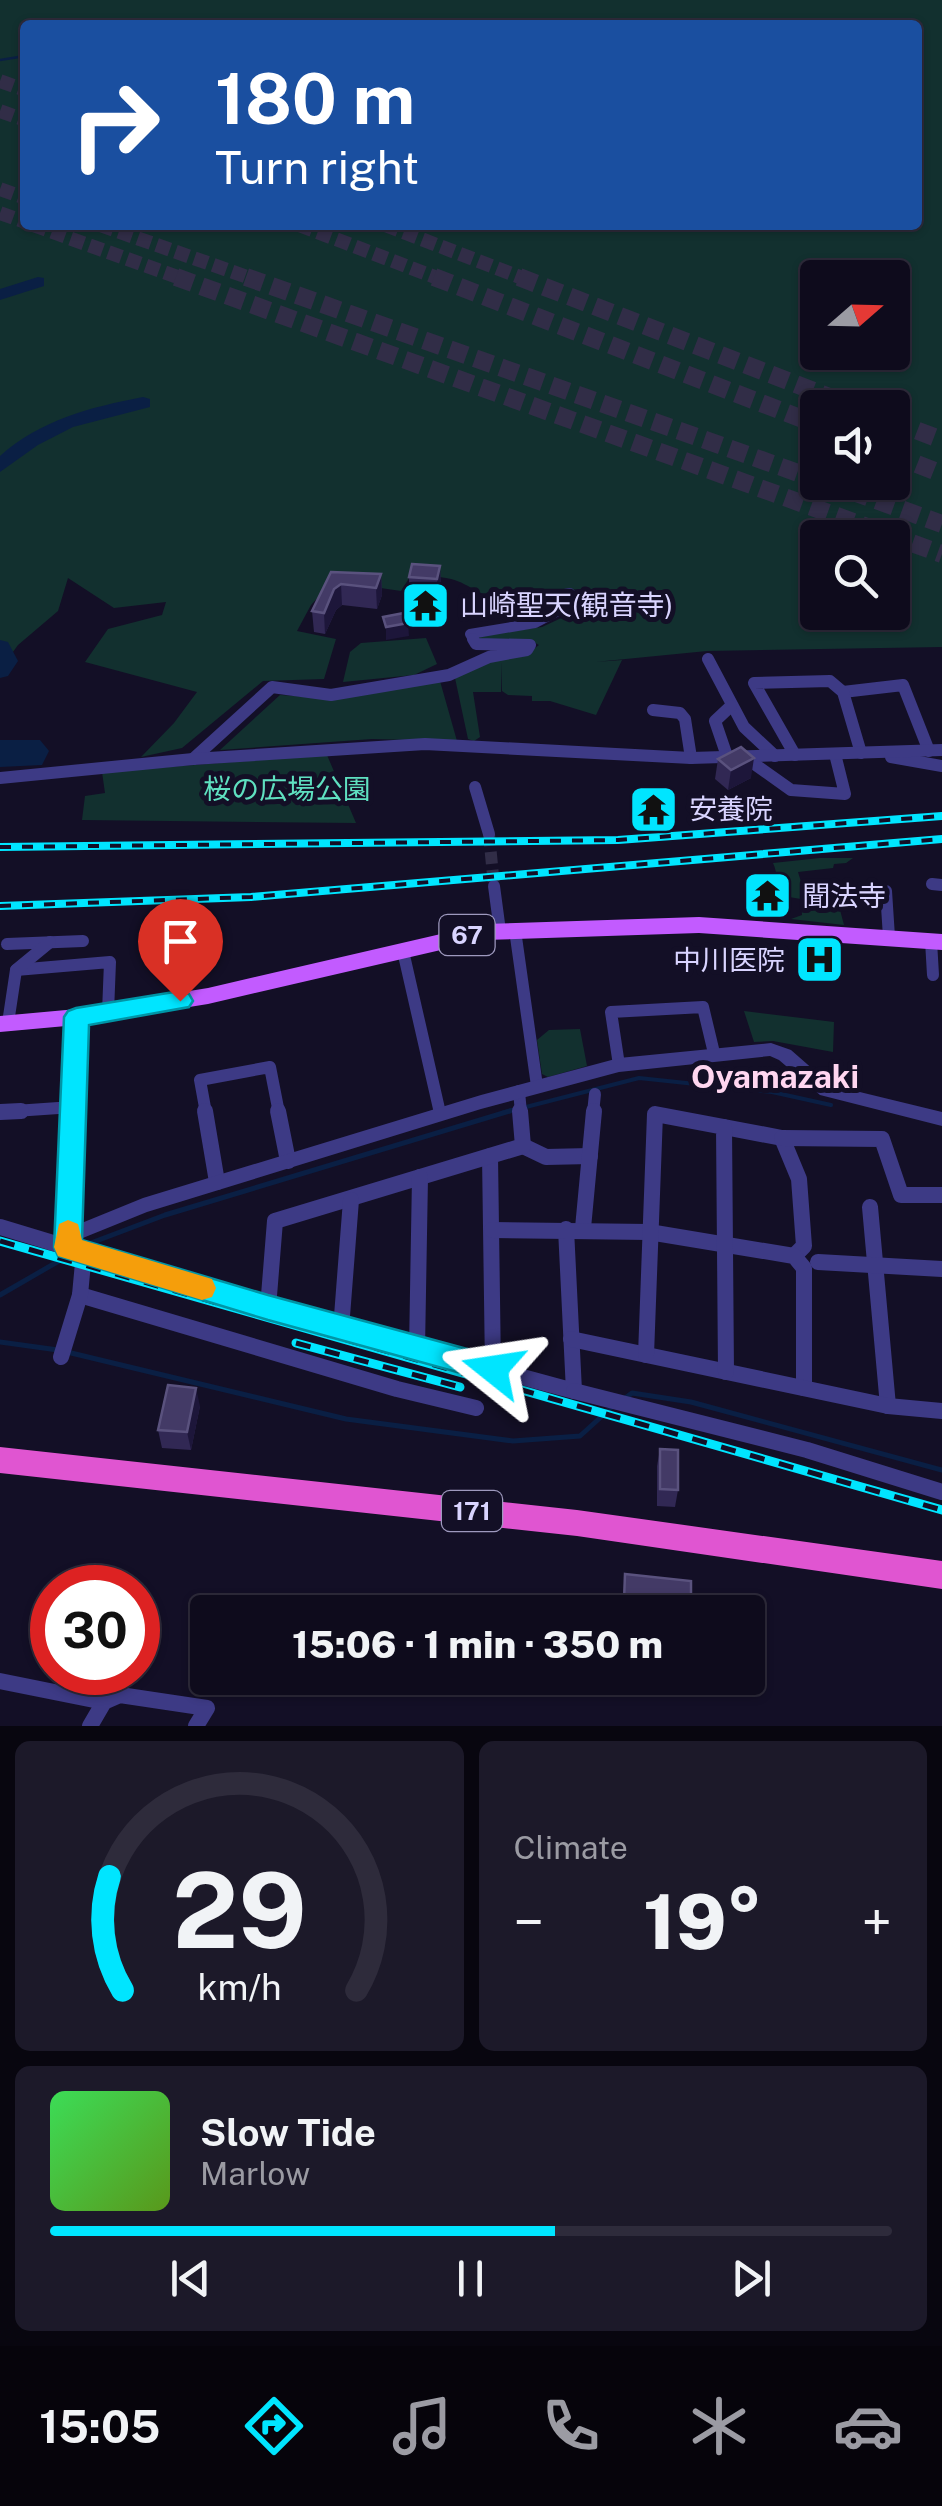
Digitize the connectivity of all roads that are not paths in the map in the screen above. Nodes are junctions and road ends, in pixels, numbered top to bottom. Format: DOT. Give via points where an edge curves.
graph roads {
  1 [pos="494,606"];
  2 [pos="708,659"];
  3 [pos="842,692"];
  4 [pos="731,706"];
  5 [pos="653,710"];
  6 [pos="936,751"];
  7 [pos="878,752"];
  8 [pos="861,753"];
  9 [pos="835,754"];
  10 [pos="795,755"];
  11 [pos="774,756"];
  12 [pos="691,758"];
  13 [pos="746,758"];
  14 [pos="193,759"];
  15 [pos="728,759"];
  16 [pos="942,766"];
  17 [pos="0,778"];
  18 [pos="475,787"];
  19 [pos="489,834"];
  20 [pos="494,886"];
  21 [pos="860,890"];
  22 [pos="508,930"];
  23 [pos="889,937"];
  24 [pos="83,940"];
  25 [pos="50,942"];
  26 [pos="937,942"];
  27 [pos="7,944"];
  28 [pos="403,952"];
  29 [pos="16,970"];
  30 [pos="933,975"];
  31 [pos="108,1012"];
  32 [pos="76,1017"];
  33 [pos="4,1024"];
  34 [pos="714,1054"];
  35 [pos="619,1064"];
  36 [pos="595,1094"];
  37 [pos="524,1098"];
  38 [pos="73,1106"];
  39 [pos="0,1112"];
  40 [pos="440,1114"];
  41 [pos="942,1120"];
  42 [pos="724,1127"];
  43 [pos="782,1138"];
  44 [pos="523,1146"];
  45 [pos="490,1156"];
  46 [pos="590,1156"];
  47 [pos="288,1161"];
  48 [pos="420,1177"];
  49 [pos="217,1182"];
  50 [pos="941,1198"];
  51 [pos="351,1200"];
  52 [pos="870,1207"];
  53 [pos="0,1228"];
  54 [pos="584,1228"];
  55 [pos="566,1229"];
  56 [pos="492,1230"];
  57 [pos="650,1232"];
  58 [pos="725,1244"];
  59 [pos="73,1245"];
  60 [pos="805,1258"];
  61 [pos="876,1266"];
  62 [pos="942,1269"];
  63 [pos="80,1295"];
  64 [pos="268,1308"];
  65 [pos="341,1329"];
  66 [pos="571,1339"];
  67 [pos="417,1349"];
  68 [pos="646,1355"];
  69 [pos="62,1357"];
  70 [pos="493,1369"];
  71 [pos="726,1372"];
  72 [pos="804,1388"];
  73 [pos="574,1391"];
  74 [pos="888,1406"];
  75 [pos="476,1408"];
  76 [pos="942,1411"];
  77 [pos="0,1460"];
  78 [pos="942,1492"];
  79 [pos="942,1575"];
  80 [pos="0,1682"];
  81 [pos="104,1702"];
  82 [pos="90,1726"];
  83 [pos="196,1726"];
  1 -- 14 [label="street" via="570,593 577,601 535,623 470,634 476,644 530,645 449,675 332,695 272,687"];
  2 -- 4 [label="street"];
  3 -- 6 [label="street" via="903,685"];
  3 -- 8 [label="street"];
  3 -- 10 [label="street" via="830,681 754,683"];
  4 -- 11 [label="street"];
  4 -- 15 [label="street" via="715,721"];
  5 -- 12 [label="street" via="685,719"];
  6 -- 7 [label="street"];
  7 -- 8 [label="street"];
  7 -- 16 [label="street"];
  8 -- 9 [label="street"];
  9 -- 10 [label="street"];
  9 -- 13 [label="street" via="845,794 804,796 773,783"];
  10 -- 11 [label="street"];
  11 -- 13 [label="street"];
  12 -- 14 [label="street" via="425,744"];
  12 -- 15 [label="street"];
  13 -- 15 [label="street"];
  14 -- 17 [label="street"];
  18 -- 19 [label="street"];
  20 -- 22 [label="street"];
  21 -- 23 [label="street" via="886,891"];
  22 -- 23 [label="main road, 67" via="691,925"];
  22 -- 28 [label="main road, 67"];
  22 -- 37 [label="street"];
  23 -- 26 [label="main road, 67"];
  24 -- 25 [label="street"];
  25 -- 27 [label="street"];
  25 -- 29 [label="street"];
  26 -- 30 [label="street"];
  28 -- 31 [label="main road, 67"];
  28 -- 40 [label="street"];
  29 -- 31 [label="street" via="110,962"];
  29 -- 33 [label="street"];
  31 -- 32 [label="main road, 67"];
  32 -- 33 [label="main road, 67"];
  32 -- 38 [label="street"];
  34 -- 35 [label="street"];
  34 -- 35 [label="street" via="703,1006 610,1012"];
  34 -- 41 [label="street" via="778,1051 826,1090"];
  35 -- 37 [label="street"];
  36 -- 46 [label="street"];
  37 -- 40 [label="street"];
  37 -- 44 [label="street"];
  38 -- 39 [label="street"];
  38 -- 59 [label="street"];
  40 -- 47 [label="street"];
  42 -- 43 [label="street"];
  42 -- 57 [label="street" via="654,1114"];
  42 -- 58 [label="street"];
  43 -- 50 [label="street" via="882,1139 901,1195"];
  43 -- 60 [label="street" via="799,1179"];
  44 -- 45 [label="street"];
  44 -- 46 [label="street" via="546,1157"];
  45 -- 48 [label="street"];
  45 -- 56 [label="street"];
  46 -- 54 [label="street"];
  47 -- 49 [label="street"];
  47 -- 49 [label="street" via="270,1067 200,1080"];
  48 -- 51 [label="street"];
  48 -- 67 [label="street"];
  49 -- 59 [label="street" via="102,1219"];
  51 -- 64 [label="street" via="275,1221"];
  51 -- 65 [label="street"];
  52 -- 61 [label="street"];
  53 -- 59 [label="street"];
  54 -- 55 [label="street"];
  54 -- 57 [label="street"];
  55 -- 56 [label="street"];
  55 -- 66 [label="street"];
  56 -- 70 [label="street"];
  57 -- 58 [label="street"];
  57 -- 68 [label="street"];
  58 -- 60 [label="street"];
  58 -- 71 [label="street"];
  59 -- 63 [label="street"];
  59 -- 64 [label="street"];
  60 -- 61 [label="street"];
  60 -- 72 [label="street"];
  61 -- 62 [label="street"];
  61 -- 74 [label="street"];
  63 -- 69 [label="street"];
  63 -- 75 [label="street"];
  64 -- 65 [label="street"];
  65 -- 67 [label="street"];
  66 -- 68 [label="street"];
  66 -- 73 [label="street"];
  67 -- 70 [label="street"];
  68 -- 71 [label="street"];
  70 -- 73 [label="street"];
  71 -- 72 [label="street"];
  72 -- 74 [label="street"];
  73 -- 78 [label="street"];
  74 -- 76 [label="street"];
  77 -- 79 [label="highway, 171" via="538,1518"];
  80 -- 81 [label="street"];
  81 -- 82 [label="street"];
  81 -- 83 [label="street" via="120,1695 207,1708"];
}
